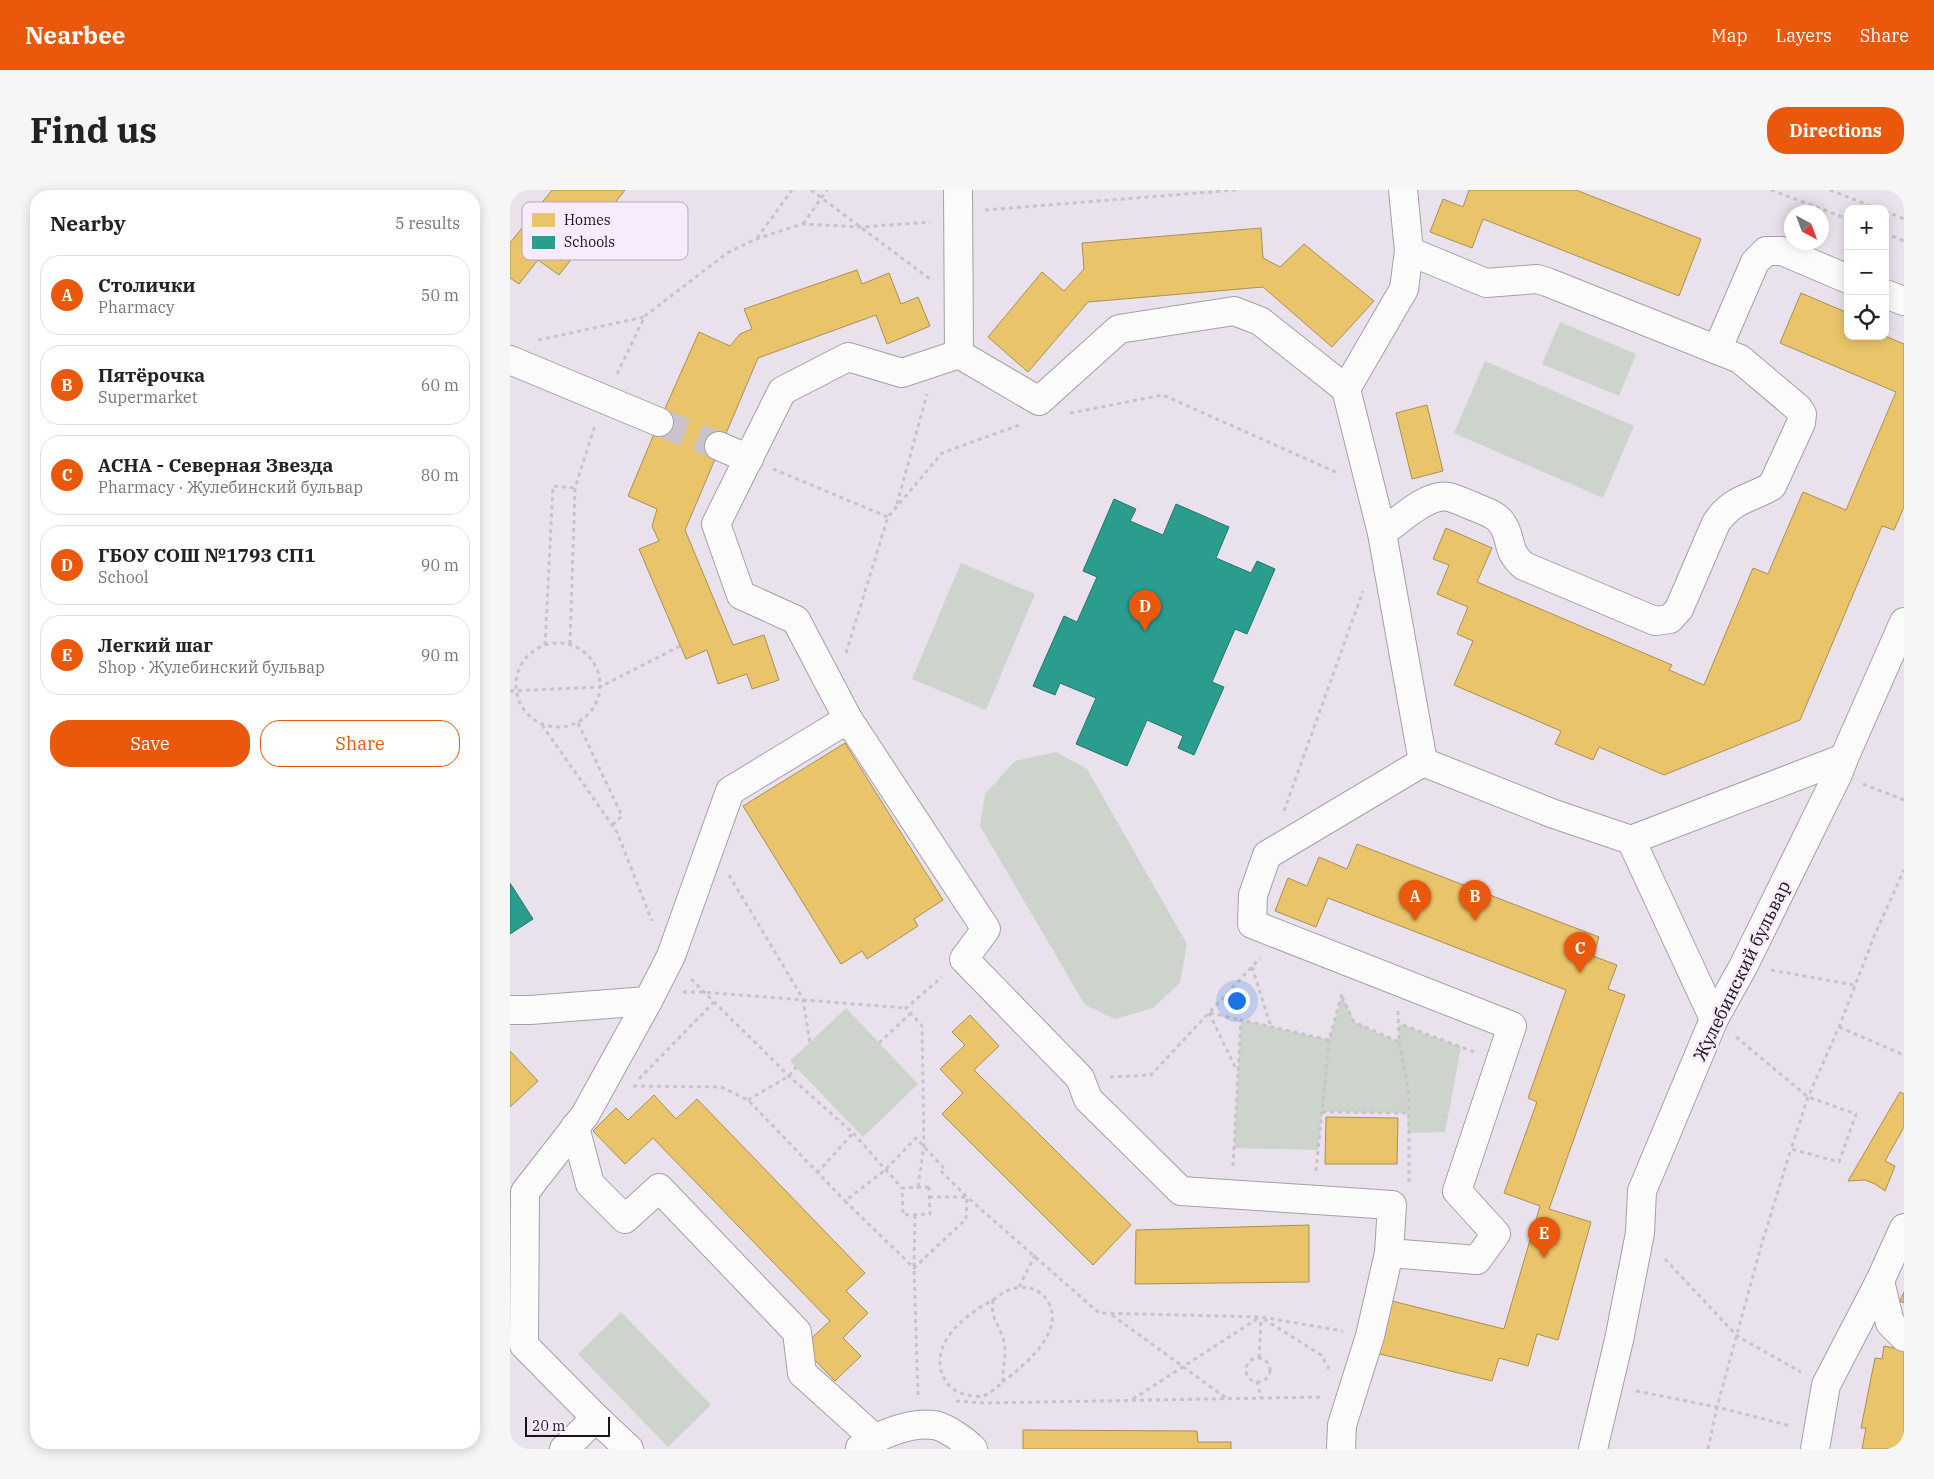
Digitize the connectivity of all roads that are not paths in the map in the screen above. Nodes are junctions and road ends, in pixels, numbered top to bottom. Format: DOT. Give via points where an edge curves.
graph roads {
  1 [pos="958,190"];
  2 [pos="1402,190"];
  3 [pos="1409,251"];
  4 [pos="1844,277"];
  5 [pos="1888,295"];
  6 [pos="1904,300"];
  7 [pos="1717,350"];
  8 [pos="520,351"];
  9 [pos="947,358"];
  10 [pos="1346,389"];
  11 [pos="659,422"];
  12 [pos="719,446"];
  13 [pos="749,459"];
  14 [pos="1382,533"];
  15 [pos="1904,622"];
  16 [pos="848,719"];
  17 [pos="1423,762"];
  18 [pos="1841,766"];
  19 [pos="1631,840"];
  20 [pos="650,997"];
  21 [pos="510,1010"];
  22 [pos="1714,1019"];
  23 [pos="575,1127"];
  24 [pos="1904,1228"];
  25 [pos="1389,1253"];
  26 [pos="1880,1281"];
  27 [pos="1904,1337"];
  28 [pos="596,1418"];
  29 [pos="1815,1441"];
  30 [pos="866,1443"];
  31 [pos="564,1449"];
  32 [pos="629,1449"];
  33 [pos="973,1449"];
  34 [pos="1341,1449"];
  35 [pos="1593,1449"];
  1 -- 9 [label="street" via="958,300"];
  2 -- 3 [label="street"];
  3 -- 7 [label="street" via="1486,284 1542,280"];
  3 -- 10 [label="street" via="1404,289"];
  4 -- 7 [label="street" via="1782,251 1766,251 1754,262"];
  5 -- 6 [label="street"];
  7 -- 14 [label="street" via="1740,359 1798,408 1802,414 1801,423 1772,486 1734,504 1716,523 1679,609 1670,619 1655,620 1524,566 1511,551 1501,521 1494,515 1449,497 1420,505"];
  8 -- 11 [label="street" via="604,399"];
  9 -- 10 [label="street" via="1039,401 1119,329 1234,310 1260,321"];
  9 -- 13 [label="street" via="902,373 848,357 782,391"];
  10 -- 14 [label="street"];
  12 -- 13 [label="street"];
  13 -- 16 [label="street" via="716,524 741,595 796,620"];
  14 -- 17 [label="street"];
  15 -- 18 [label="street, Жулебинский бульвар"];
  16 -- 20 [label="street" via="730,791 671,956"];
  16 -- 25 [label="street" via="986,929 964,960 1080,1078 1088,1099 1181,1191 1392,1205"];
  17 -- 19 [label="street" via="1554,814"];
  17 -- 25 [label="street" via="1267,855 1253,895 1252,924 1512,1026 1457,1191 1496,1234 1477,1260"];
  18 -- 19 [label="street"];
  18 -- 22 [label="street, Жулебинский бульвар" via="1744,965"];
  19 -- 22 [label="street"];
  20 -- 21 [label="street"];
  20 -- 23 [label="street" via="585,1115"];
  22 -- 35 [label="street, Жулебинский бульвар" via="1642,1191 1640,1233"];
  23 -- 28 [label="street" via="525,1192 524,1345"];
  23 -- 30 [label="street" via="590,1184 625,1219 660,1188 796,1332 802,1373"];
  24 -- 26 [label="street"];
  25 -- 34 [label="street" via="1370,1336 1342,1425"];
  26 -- 27 [label="street" via="1890,1323"];
  26 -- 29 [label="street" via="1826,1385"];
  28 -- 31 [label="street"];
  28 -- 32 [label="street"];
  30 -- 33 [label="street" via="908,1426 934,1424 964,1440"];
}
